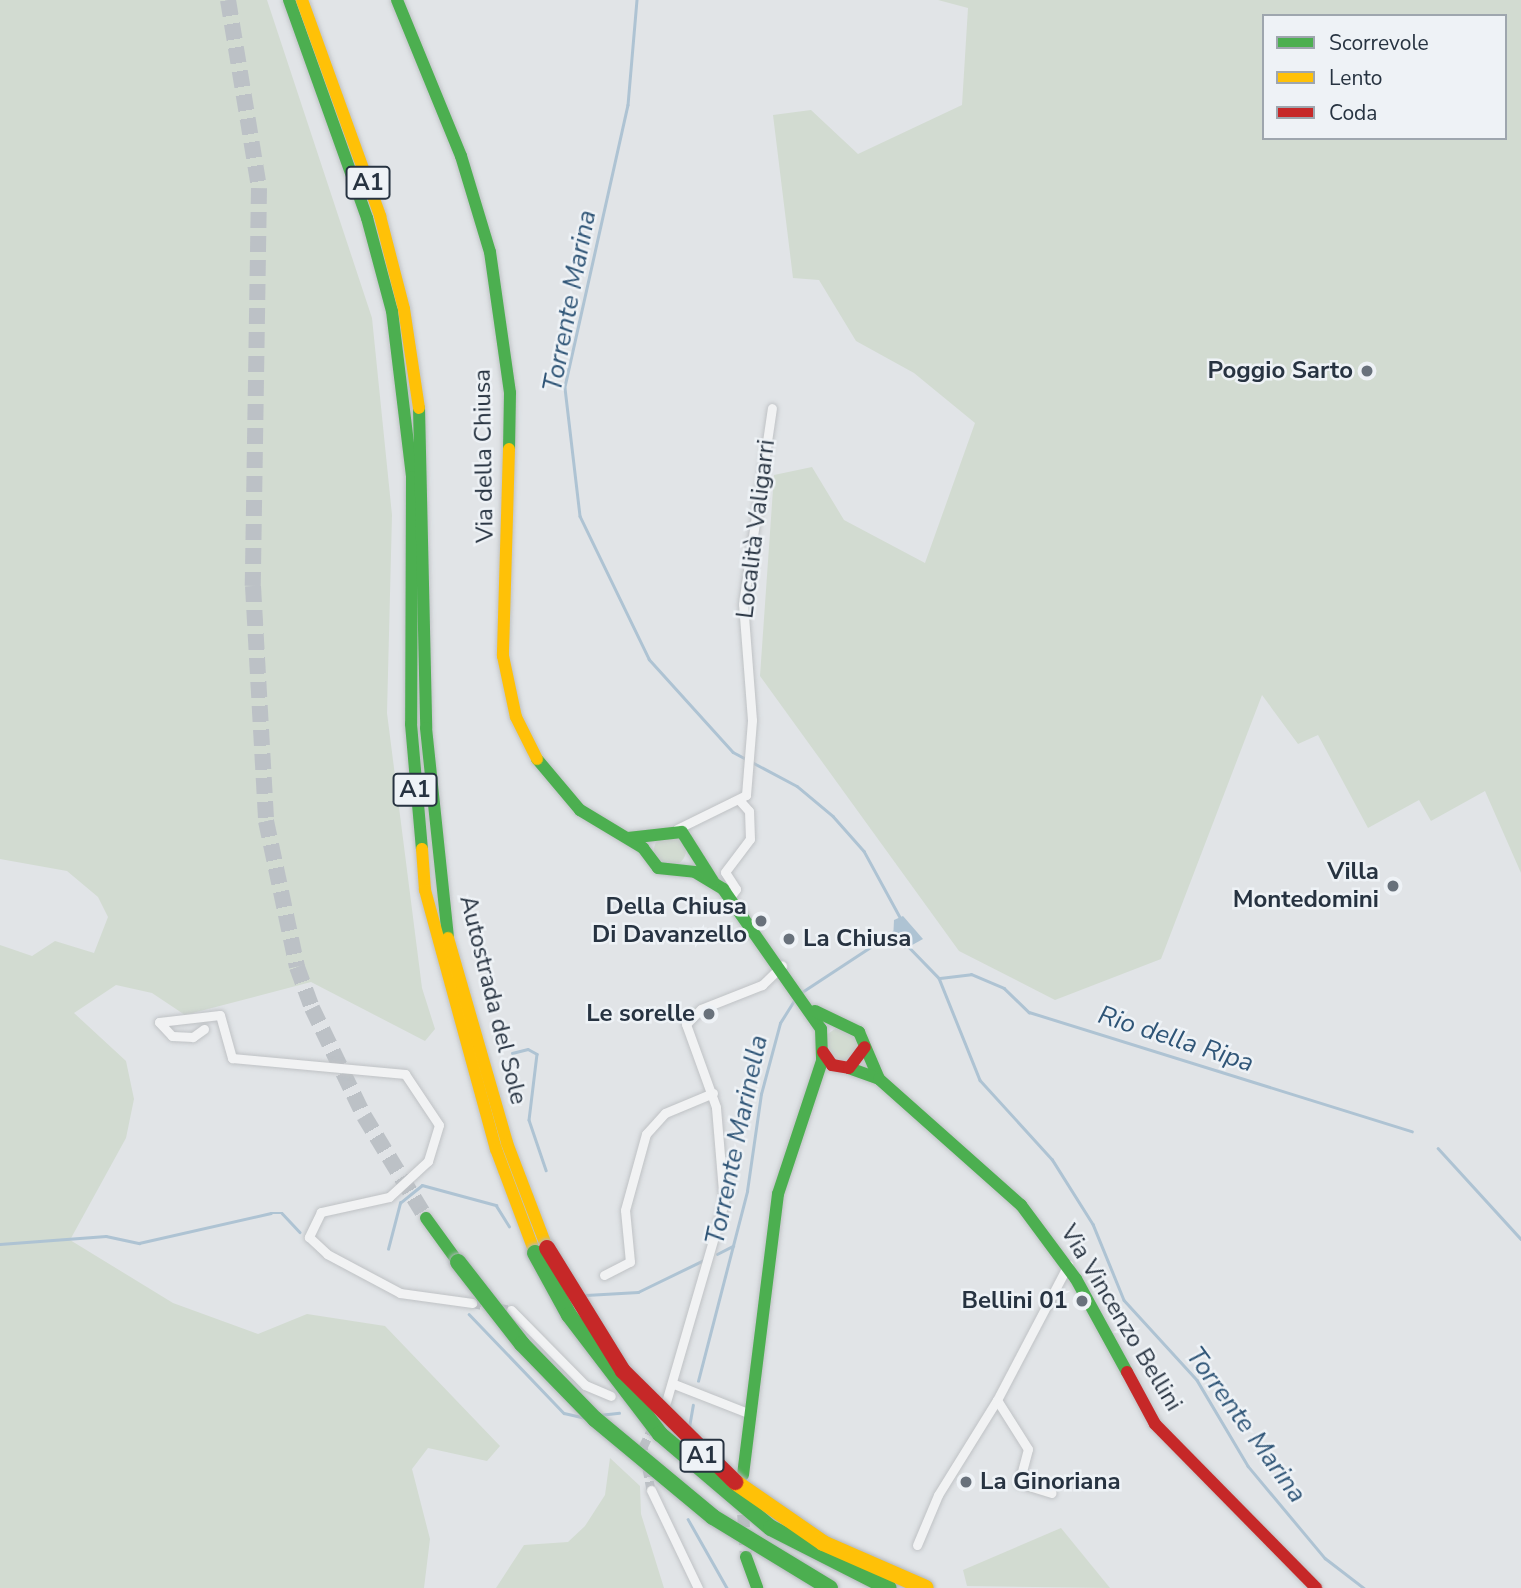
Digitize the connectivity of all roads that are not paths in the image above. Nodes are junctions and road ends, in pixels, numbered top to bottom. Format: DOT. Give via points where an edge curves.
graph roads {
  1 [pos="289,0"];
  2 [pos="302,0"];
  3 [pos="397,0"];
  4 [pos="318,62"];
  5 [pos="772,408"];
  6 [pos="740,801"];
  7 [pos="695,824"];
  8 [pos="656,834"];
  9 [pos="628,838"];
  10 [pos="686,839"];
  11 [pos="648,854"];
  12 [pos="679,870"];
  13 [pos="714,882"];
  14 [pos="730,897"];
  15 [pos="782,966"];
  16 [pos="812,1008"];
  17 [pos="844,1026"];
  18 [pos="204,1029"];
  19 [pos="823,1046"];
  20 [pos="865,1047"];
  21 [pos="843,1068"];
  22 [pos="879,1079"];
  23 [pos="811,1087"];
  24 [pos="713,1093"];
  25 [pos="426,1218"];
  26 [pos="541,1250"];
  27 [pos="1068,1265"];
  28 [pos="604,1275"];
  29 [pos="472,1303"];
  30 [pos="511,1310"];
  31 [pos="674,1384"];
  32 [pos="611,1396"];
  33 [pos="997,1400"];
  34 [pos="666,1402"];
  35 [pos="748,1413"];
  36 [pos="743,1475"];
  37 [pos="651,1489"];
  38 [pos="1051,1493"];
  39 [pos="917,1545"];
  40 [pos="746,1558"];
  41 [pos="698,1588"];
  42 [pos="757,1588"];
  43 [pos="830,1588"];
  44 [pos="889,1588"];
  45 [pos="926,1588"];
  46 [pos="1317,1588"];
  1 -- 4 [label="main road, Autostrada del Sole / A1"];
  2 -- 4 [label="main road, Autostrada del Sole / A1"];
  3 -- 9 [label="main road, Via della Chiusa" via="461,156 490,253 510,393 503,656 510,698 532,753 566,797"];
  4 -- 26 [label="main road, Autostrada del Sole / A1" via="380,216 422,427 426,728 448,937"];
  5 -- 6 [label="street, Località Valigarri" via="743,604 752,734 747,789"];
  6 -- 7 [label="street"];
  6 -- 14 [label="street" via="749,811 750,839 725,872 735,887"];
  7 -- 10 [label="street"];
  7 -- 10 [label="street"];
  8 -- 9 [label="main road"];
  8 -- 10 [label="main road"];
  8 -- 11 [label="main road"];
  9 -- 11 [label="main road, Via della Chiusa"];
  10 -- 12 [label="main road"];
  10 -- 13 [label="main road, Via della Chiusa"];
  11 -- 12 [label="main road, Via della Chiusa" via="657,868"];
  12 -- 13 [label="main road, Via della Chiusa"];
  13 -- 14 [label="main road, Via della Chiusa"];
  14 -- 15 [label="main road, Via della Chiusa"];
  15 -- 16 [label="main road, Via della Chiusa"];
  15 -- 24 [label="street" via="762,985 701,1009 686,1024"];
  16 -- 17 [label="main road, Via della Chiusa"];
  16 -- 19 [label="main road, Via della Chiusa"];
  17 -- 19 [label="main road"];
  17 -- 20 [label="main road, Via della Chiusa" via="859,1032"];
  18 -- 29 [label="street" via="193,1037 172,1036 159,1022 220,1014 232,1058 402,1072 439,1125 428,1161 412,1178 374,1203 321,1212 309,1237 327,1254 400,1293"];
  19 -- 21 [label="main road, Via della Chiusa"];
  19 -- 23 [label="main road"];
  20 -- 21 [label="main road"];
  20 -- 22 [label="main road, Via Vincenzo Bellini"];
  21 -- 22 [label="main road, Via Vincenzo Bellini"];
  21 -- 23 [label="main road"];
  22 -- 27 [label="main road, Via Vincenzo Bellini" via="1003,1185"];
  23 -- 35 [label="main road" via="778,1194"];
  24 -- 28 [label="street" via="665,1112 646,1134 625,1210 630,1262"];
  24 -- 31 [label="street" via="724,1203"];
  25 -- 43 [label="main road, A1, bridge" via="522,1345 604,1426 713,1517"];
  26 -- 44 [label="main road, Autostrada del Sole / A1, bridge" via="583,1335 660,1434 771,1528"];
  26 -- 45 [label="main road, Autostrada del Sole / A1, bridge" via="622,1371 717,1470 823,1544"];
  27 -- 33 [label="street"];
  27 -- 46 [label="main road, Via Vincenzo Bellini" via="1155,1424"];
  30 -- 32 [label="street" via="585,1385"];
  31 -- 34 [label="street"];
  31 -- 35 [label="street"];
  33 -- 38 [label="street" via="1028,1450 1019,1483"];
  33 -- 39 [label="street" via="938,1495"];
  35 -- 36 [label="main road"];
  37 -- 41 [label="street"];
  40 -- 42 [label="main road"];
}
